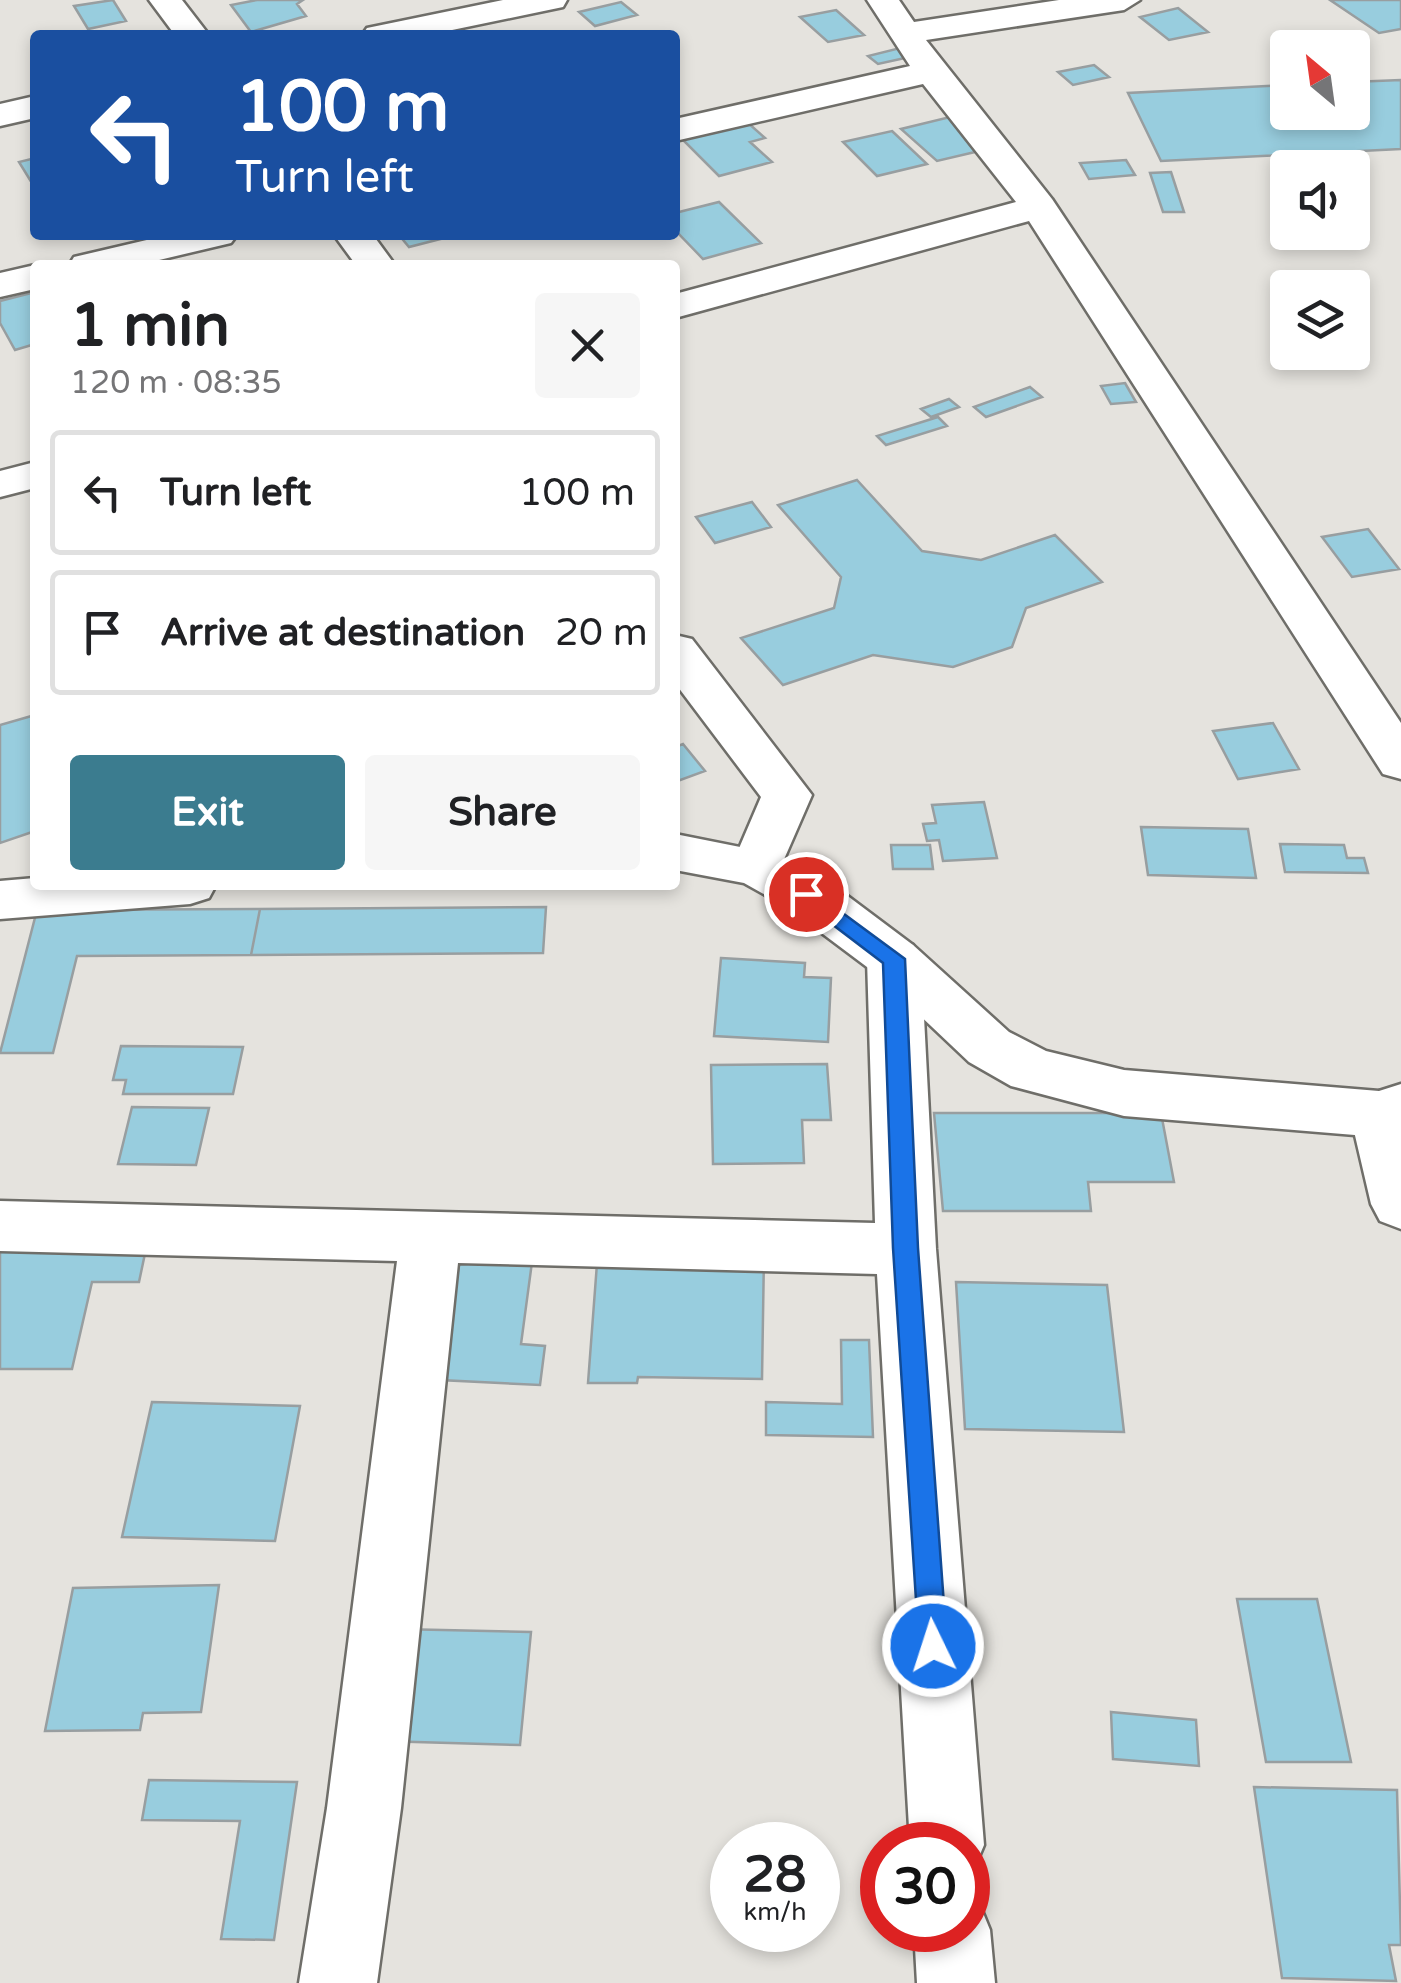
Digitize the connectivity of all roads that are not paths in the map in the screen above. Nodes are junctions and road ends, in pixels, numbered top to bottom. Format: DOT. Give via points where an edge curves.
graph roads {
  1 [pos="166,0"];
  2 [pos="551,0"];
  3 [pos="1124,0"];
  4 [pos="894,16"];
  5 [pos="188,30"];
  6 [pos="404,30"];
  7 [pos="932,72"];
  8 [pos="30,108"];
  9 [pos="0,115"];
  10 [pos="680,129"];
  11 [pos="1039,206"];
  12 [pos="196,240"];
  13 [pos="357,240"];
  14 [pos="110,260"];
  15 [pos="372,260"];
  16 [pos="30,278"];
  17 [pos="0,285"];
  18 [pos="680,305"];
  19 [pos="30,476"];
  20 [pos="0,484"];
  21 [pos="680,656"];
  22 [pos="1401,762"];
  23 [pos="680,853"];
  24 [pos="757,866"];
  25 [pos="127,890"];
  26 [pos="0,900"];
  27 [pos="894,959"];
  28 [pos="1390,1110"];
  29 [pos="1401,1204"];
  30 [pos="0,1226"];
  31 [pos="430,1236"];
  32 [pos="906,1248"];
  33 [pos="945,1822"];
  34 [pos="954,1952"];
  35 [pos="338,1983"];
  36 [pos="956,1983"];
  1 -- 5 [label="street"];
  2 -- 6 [label="street"];
  3 -- 4 [label="street"];
  4 -- 7 [label="street"];
  7 -- 10 [label="street"];
  7 -- 11 [label="street"];
  8 -- 9 [label="street"];
  11 -- 18 [label="street"];
  11 -- 22 [label="street"];
  12 -- 14 [label="street"];
  13 -- 15 [label="street"];
  16 -- 17 [label="street"];
  19 -- 20 [label="street"];
  21 -- 24 [label="street" via="787,795"];
  23 -- 24 [label="street"];
  24 -- 27 [label="street"];
  25 -- 26 [label="street"];
  27 -- 28 [label="street" via="989,1047 1032,1070 1124,1093"];
  27 -- 32 [label="street"];
  28 -- 29 [label="street"];
  30 -- 31 [label="street"];
  31 -- 32 [label="street"];
  31 -- 35 [label="street"];
  32 -- 33 [label="street"];
  34 -- 36 [label="street"];
}
